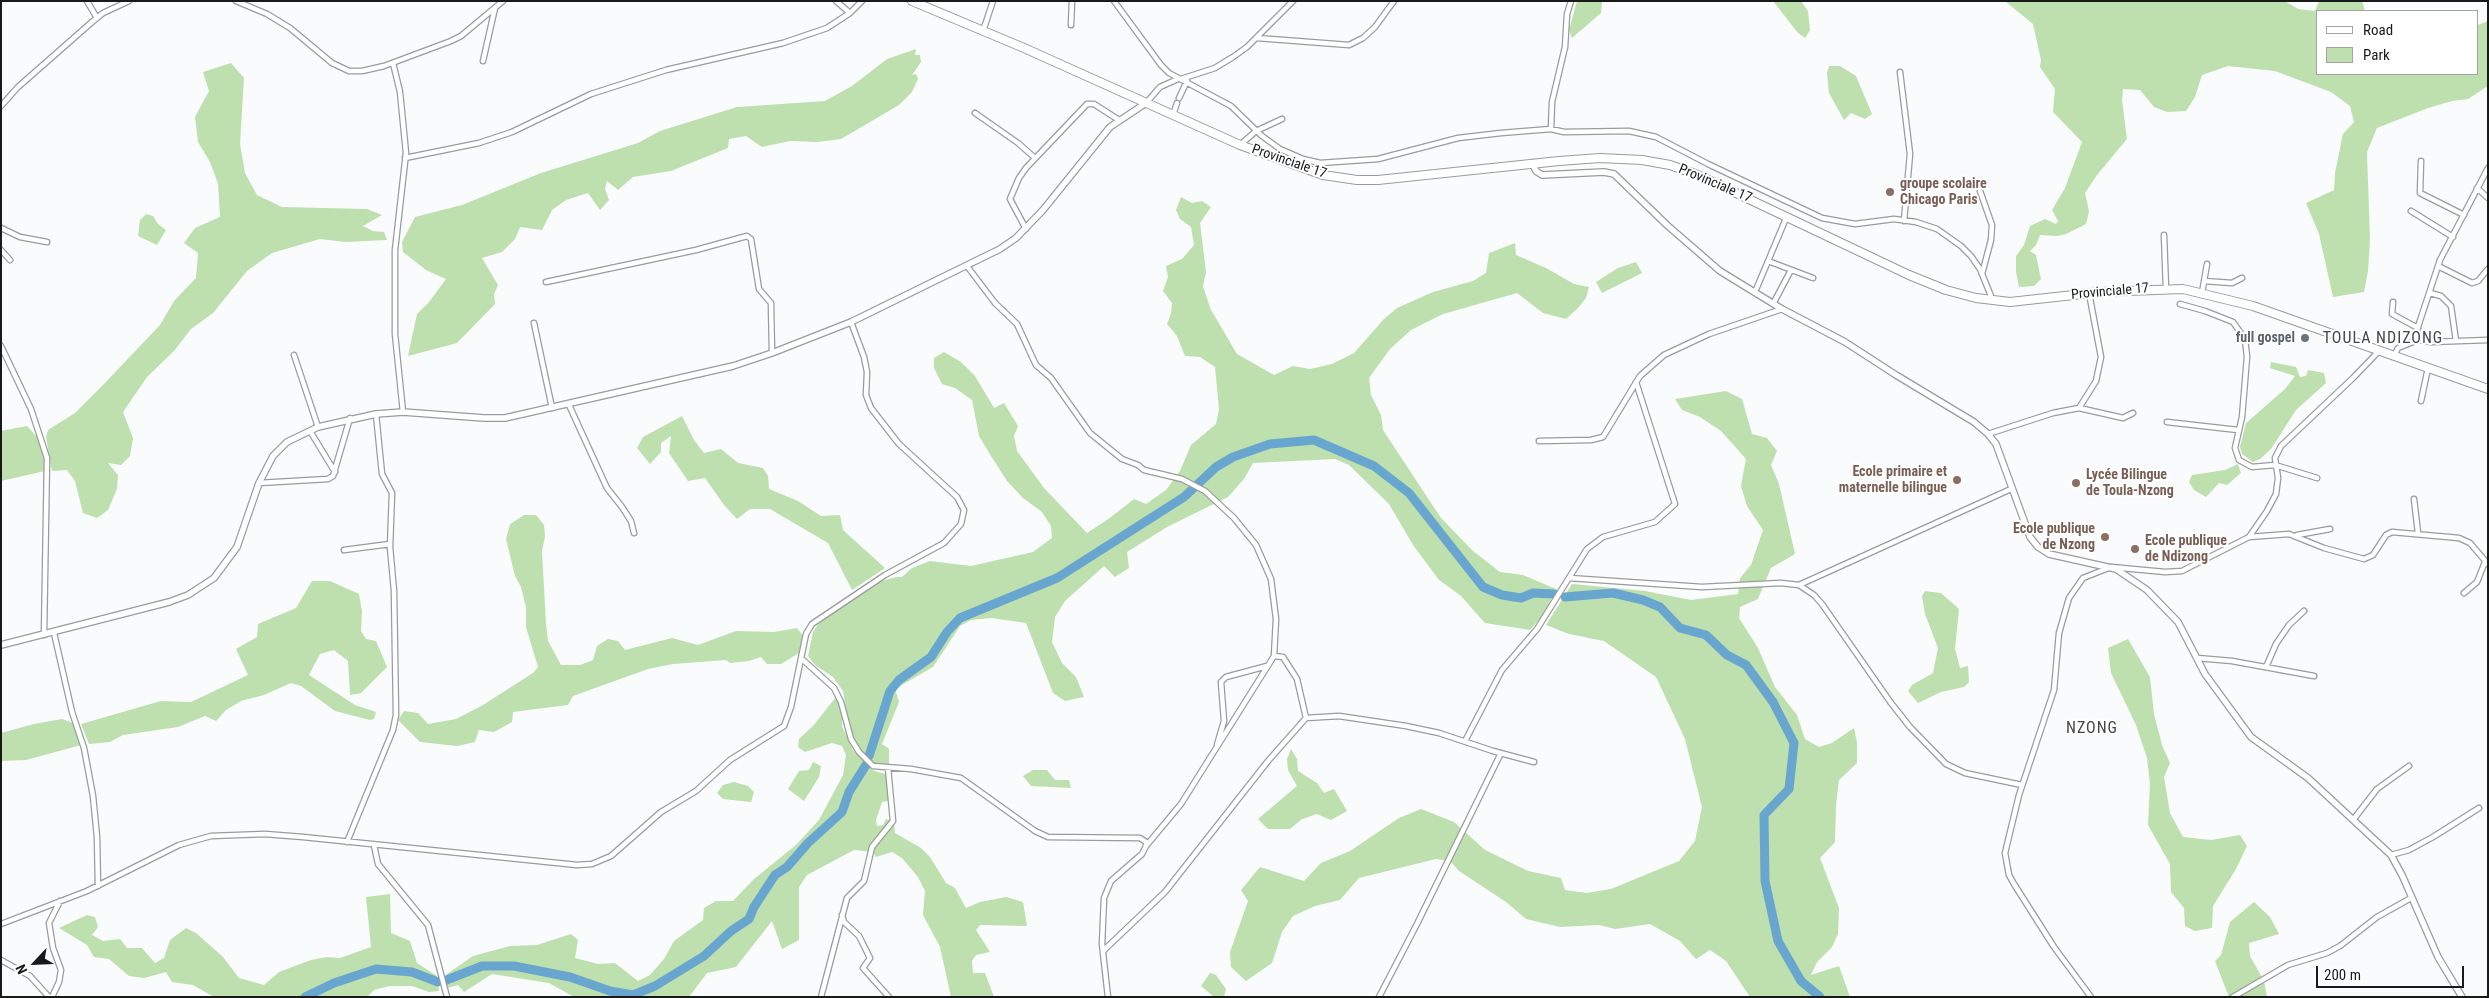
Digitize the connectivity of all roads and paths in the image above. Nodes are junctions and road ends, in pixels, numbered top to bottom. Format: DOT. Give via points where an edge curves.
graph roads {
  1 [pos="87,1"];
  2 [pos="129,1"];
  3 [pos="236,1"];
  4 [pos="503,1"];
  5 [pos="836,1"];
  6 [pos="862,1"];
  7 [pos="912,1"];
  8 [pos="994,1"];
  9 [pos="1072,1"];
  10 [pos="1114,1"];
  11 [pos="1293,1"];
  12 [pos="1394,1"];
  13 [pos="1572,1"];
  14 [pos="495,7"];
  15 [pos="850,13"];
  16 [pos="97,18"];
  17 [pos="1071,25"];
  18 [pos="983,31"];
  19 [pos="1257,38"];
  20 [pos="483,61"];
  21 [pos="393,63"];
  22 [pos="1900,72"];
  23 [pos="1180,79"];
  24 [pos="1187,81"];
  25 [pos="1179,98"];
  26 [pos="1146,102"];
  27 [pos="1177,103"];
  28 [pos="1,106"];
  29 [pos="975,113"];
  30 [pos="1173,115"];
  31 [pos="1282,119"];
  32 [pos="1119,120"];
  33 [pos="1551,129"];
  34 [pos="1256,131"];
  35 [pos="1240,145"];
  36 [pos="405,158"];
  37 [pos="1035,158"];
  38 [pos="2421,161"];
  39 [pos="1532,163"];
  40 [pos="2488,168"];
  41 [pos="2477,188"];
  42 [pos="1980,191"];
  43 [pos="2488,198"];
  44 [pos="2411,211"];
  45 [pos="2464,215"];
  46 [pos="1787,216"];
  47 [pos="1904,220"];
  48 [pos="1,228"];
  49 [pos="1026,229"];
  50 [pos="2164,235"];
  51 [pos="2452,238"];
  52 [pos="47,242"];
  53 [pos="1,250"];
  54 [pos="10,260"];
  55 [pos="1768,261"];
  56 [pos="2207,264"];
  57 [pos="967,266"];
  58 [pos="2438,266"];
  59 [pos="2488,269"];
  60 [pos="1792,270"];
  61 [pos="1982,274"];
  62 [pos="1813,278"];
  63 [pos="2242,278"];
  64 [pos="2204,281"];
  65 [pos="546,282"];
  66 [pos="2166,289"];
  67 [pos="1755,292"];
  68 [pos="2089,293"];
  69 [pos="2202,293"];
  70 [pos="2430,293"];
  71 [pos="1993,301"];
  72 [pos="2393,302"];
  73 [pos="1773,304"];
  74 [pos="2180,304"];
  75 [pos="1782,309"];
  76 [pos="850,322"];
  77 [pos="534,323"];
  78 [pos="2418,328"];
  79 [pos="2414,339"];
  80 [pos="2488,340"];
  81 [pos="2456,341"];
  82 [pos="1,346"];
  83 [pos="2379,351"];
  84 [pos="772,354"];
  85 [pos="294,355"];
  86 [pos="2394,356"];
  87 [pos="2428,368"];
  88 [pos="1636,382"];
  89 [pos="2488,388"];
  90 [pos="2421,401"];
  91 [pos="569,405"];
  92 [pos="552,408"];
  93 [pos="2079,408"];
  94 [pos="403,412"];
  95 [pos="2133,412"];
  96 [pos="376,414"];
  97 [pos="350,418"];
  98 [pos="2167,422"];
  99 [pos="318,427"];
  100 [pos="310,430"];
  101 [pos="2238,430"];
  102 [pos="1988,434"];
  103 [pos="1539,441"];
  104 [pos="2275,465"];
  105 [pos="335,472"];
  106 [pos="2317,478"];
  107 [pos="259,483"];
  108 [pos="2011,489"];
  109 [pos="2414,499"];
  110 [pos="2330,529"];
  111 [pos="634,532"];
  112 [pos="2418,534"];
  113 [pos="2297,535"];
  114 [pos="2249,537"];
  115 [pos="390,544"];
  116 [pos="344,550"];
  117 [pos="2486,563"];
  118 [pos="2111,568"];
  119 [pos="1569,578"];
  120 [pos="1799,585"];
  121 [pos="2464,593"];
  122 [pos="2304,611"];
  123 [pos="54,632"];
  124 [pos="44,634"];
  125 [pos="1,646"];
  126 [pos="1274,656"];
  127 [pos="2197,658"];
  128 [pos="802,659"];
  129 [pos="1267,666"];
  130 [pos="2266,667"];
  131 [pos="2314,676"];
  132 [pos="1306,718"];
  133 [pos="1465,741"];
  134 [pos="1216,749"];
  135 [pos="1501,753"];
  136 [pos="1534,762"];
  137 [pos="2409,766"];
  138 [pos="888,768"];
  139 [pos="2022,785"];
  140 [pos="2479,808"];
  141 [pos="2354,820"];
  142 [pos="347,842"];
  143 [pos="374,845"];
  144 [pos="1146,846"];
  145 [pos="2391,855"];
  146 [pos="98,886"];
  147 [pos="2411,898"];
  148 [pos="60,901"];
  149 [pos="842,914"];
  150 [pos="1,924"];
  151 [pos="1103,951"];
  152 [pos="1,960"];
  153 [pos="50,997"];
  154 [pos="447,997"];
  155 [pos="821,997"];
  156 [pos="889,997"];
  157 [pos="1108,997"];
  158 [pos="1378,997"];
  159 [pos="2091,997"];
  160 [pos="2234,997"];
  161 [pos="2462,997"];
  1 -- 16 [label="street"];
  2 -- 16 [label="street"];
  3 -- 21 [label="street" via="277,20 344,69 362,71"];
  4 -- 14 [label="street"];
  5 -- 15 [label="street"];
  6 -- 15 [label="street"];
  7 -- 18 [label="main road, Provinciale 17"];
  8 -- 18 [label="street"];
  9 -- 17 [label="street"];
  10 -- 23 [label="street" via="1161,65"];
  11 -- 19 [label="street"];
  12 -- 19 [label="street" via="1375,27 1349,45"];
  13 -- 33 [label="street" via="1552,102"];
  14 -- 20 [label="street"];
  14 -- 21 [label="street" via="461,36"];
  15 -- 36 [label="street" via="827,28 783,43 697,61 591,94 512,132 479,143"];
  16 -- 28 [label="street" via="18,87"];
  18 -- 26 [label="main road, Provinciale 17"];
  19 -- 23 [label="street" via="1221,66"];
  21 -- 36 [label="street" via="400,92"];
  22 -- 47 [label="street" via="1910,154"];
  23 -- 24 [label="street"];
  23 -- 26 [label="street" via="1160,87"];
  24 -- 25 [label="street"];
  24 -- 34 [label="street" via="1231,106"];
  26 -- 30 [label="main road, Provinciale 17"];
  26 -- 32 [label="street"];
  27 -- 30 [label="street"];
  29 -- 37 [label="street"];
  30 -- 35 [label="main road, Provinciale 17"];
  31 -- 34 [label="street"];
  32 -- 37 [label="street" via="1094,104 1087,104"];
  32 -- 49 [label="street" via="1099,139"];
  33 -- 34 [label="street" via="1458,138 1386,158 1320,163 1280,149"];
  33 -- 47 [label="street" via="1564,132 1628,130 1656,137 1822,218 1855,224"];
  34 -- 35 [label="street"];
  35 -- 39 [label="main road, Provinciale 17" via="1323,175 1357,180"];
  36 -- 94 [label="street" via="395,250 396,334"];
  37 -- 49 [label="street" via="1011,194 1012,204"];
  38 -- 45 [label="street" via="2420,193"];
  39 -- 46 [label="main road, Provinciale 17" via="1629,158 1670,165"];
  39 -- 67 [label="street" via="1542,175 1614,174 1707,262"];
  40 -- 41 [label="street"];
  41 -- 43 [label="street"];
  41 -- 45 [label="street"];
  42 -- 61 [label="street" via="1992,225 1988,258"];
  44 -- 51 [label="street"];
  45 -- 51 [label="street"];
  46 -- 55 [label="street"];
  46 -- 71 [label="main road, Provinciale 17" via="1927,283"];
  47 -- 61 [label="street" via="1937,229 1971,256"];
  48 -- 52 [label="street" via="20,238"];
  49 -- 57 [label="street" via="1000,249"];
  50 -- 66 [label="street"];
  51 -- 58 [label="street"];
  53 -- 54 [label="street"];
  55 -- 60 [label="street"];
  55 -- 67 [label="street"];
  56 -- 64 [label="street"];
  57 -- 76 [label="street"];
  57 -- 126 [label="street" via="995,303 1017,324 1036,364 1051,378 1090,433 1122,459 1144,470 1182,479 1206,491 1248,534 1262,556 1274,591"];
  58 -- 59 [label="street" via="2472,283"];
  58 -- 70 [label="street"];
  60 -- 62 [label="street"];
  60 -- 73 [label="street"];
  61 -- 71 [label="street"];
  63 -- 64 [label="street" via="2232,283"];
  64 -- 69 [label="street"];
  65 -- 84 [label="street" via="747,236 752,244 759,289 772,303"];
  66 -- 68 [label="main road, Provinciale 17"];
  66 -- 69 [label="main road, Provinciale 17"];
  67 -- 73 [label="street"];
  68 -- 71 [label="main road, Provinciale 17" via="2034,301"];
  68 -- 93 [label="street" via="2101,357 2096,381"];
  69 -- 83 [label="main road, Provinciale 17" via="2253,306"];
  70 -- 78 [label="street"];
  70 -- 81 [label="street" via="2441,296 2451,306"];
  72 -- 78 [label="street" via="2392,314"];
  73 -- 75 [label="street"];
  74 -- 101 [label="street" via="2233,322 2245,339 2247,366"];
  75 -- 88 [label="street" via="1678,347 1648,367"];
  75 -- 102 [label="street" via="1845,342 1974,422"];
  76 -- 84 [label="street"];
  76 -- 128 [label="street" via="864,357 866,395 871,408 899,444 957,497 964,517 954,535 944,543 886,575 812,624 806,634"];
  77 -- 92 [label="street"];
  78 -- 79 [label="street"];
  79 -- 81 [label="street"];
  79 -- 86 [label="street" via="2398,348"];
  80 -- 81 [label="street"];
  82 -- 124 [label="street" via="32,409 47,458"];
  83 -- 86 [label="main road, Provinciale 17"];
  83 -- 104 [label="street" via="2281,446"];
  84 -- 91 [label="street"];
  85 -- 99 [label="street"];
  86 -- 87 [label="main road, Provinciale 17"];
  87 -- 89 [label="main road, Provinciale 17"];
  87 -- 90 [label="street"];
  88 -- 103 [label="street" via="1603,437"];
  88 -- 119 [label="street" via="1675,504 1655,522 1596,541 1587,549"];
  91 -- 92 [label="street"];
  91 -- 111 [label="street" via="607,488 631,521"];
  92 -- 94 [label="street" via="505,418"];
  93 -- 95 [label="street" via="2123,418"];
  93 -- 102 [label="street" via="2053,412"];
  94 -- 96 [label="street"];
  96 -- 97 [label="street"];
  96 -- 115 [label="street" via="382,474 392,493"];
  97 -- 99 [label="street"];
  97 -- 105 [label="street"];
  98 -- 101 [label="street"];
  99 -- 100 [label="street"];
  100 -- 105 [label="street"];
  100 -- 107 [label="street" via="287,442 273,456"];
  101 -- 104 [label="street" via="2235,448 2239,460 2252,467"];
  102 -- 108 [label="street" via="1996,444"];
  104 -- 106 [label="street"];
  104 -- 114 [label="street" via="2278,478 2276,494"];
  105 -- 107 [label="street" via="328,479"];
  107 -- 123 [label="street" via="237,547 214,578 188,595 169,602"];
  108 -- 118 [label="street" via="2030,537 2038,547 2049,554"];
  108 -- 120 [label="street"];
  109 -- 112 [label="street"];
  110 -- 113 [label="street"];
  112 -- 113 [label="street" via="2392,532 2386,535 2373,554 2364,558 2324,548"];
  112 -- 117 [label="street" via="2466,539"];
  113 -- 114 [label="street" via="2281,533"];
  114 -- 118 [label="street" via="2182,570"];
  115 -- 116 [label="street"];
  115 -- 142 [label="street" via="396,715 393,730"];
  117 -- 121 [label="street" via="2477,582"];
  118 -- 127 [label="street" via="2131,577 2164,605 2178,622"];
  118 -- 139 [label="street" via="2083,578 2070,598 2059,634 2054,690"];
  119 -- 120 [label="street" via="1702,588 1781,583"];
  119 -- 133 [label="street" via="1537,629 1502,670"];
  120 -- 139 [label="street" via="1822,604 1910,727 1946,764 1965,773"];
  122 -- 130 [label="street" via="2276,644"];
  123 -- 124 [label="street"];
  123 -- 146 [label="street" via="93,796"];
  124 -- 125 [label="street"];
  126 -- 129 [label="street"];
  126 -- 132 [label="street" via="1282,657 1297,679"];
  127 -- 130 [label="street" via="2232,660"];
  127 -- 141 [label="street" via="2212,684 2252,737 2308,778"];
  128 -- 138 [label="street" via="837,692 848,732 859,752 873,766"];
  128 -- 143 [label="street" via="784,726 738,754 696,791 672,804 603,861 577,865"];
  129 -- 134 [label="street"];
  129 -- 134 [label="street" via="1226,677 1221,682 1224,721"];
  130 -- 131 [label="street"];
  132 -- 133 [label="street" via="1339,716 1360,719"];
  132 -- 151 [label="street" via="1165,892"];
  133 -- 135 [label="street"];
  134 -- 144 [label="street" via="1181,804"];
  135 -- 136 [label="street"];
  135 -- 158 [label="street"];
  137 -- 141 [label="street" via="2377,789"];
  138 -- 144 [label="street" via="961,778 1048,837 1140,838"];
  138 -- 149 [label="street" via="894,821 872,847 866,876 847,898"];
  139 -- 159 [label="street" via="2006,841 2009,875"];
  140 -- 145 [label="street" via="2409,850"];
  141 -- 145 [label="street"];
  142 -- 143 [label="street"];
  142 -- 146 [label="street" via="265,834 202,838 144,862"];
  143 -- 154 [label="street" via="378,864 428,925"];
  144 -- 151 [label="street" via="1142,854 1108,886 1104,898"];
  145 -- 147 [label="street"];
  146 -- 148 [label="street"];
  147 -- 160 [label="street" via="2377,917 2340,946 2288,965"];
  147 -- 161 [label="street" via="2438,957"];
  148 -- 150 [label="street"];
  148 -- 153 [label="street" via="49,923 61,970 60,982"];
  149 -- 155 [label="street"];
  149 -- 156 [label="street" via="844,922 856,932 870,958 863,968"];
  151 -- 157 [label="street"];
  152 -- 153 [label="street" via="30,976"];
}
